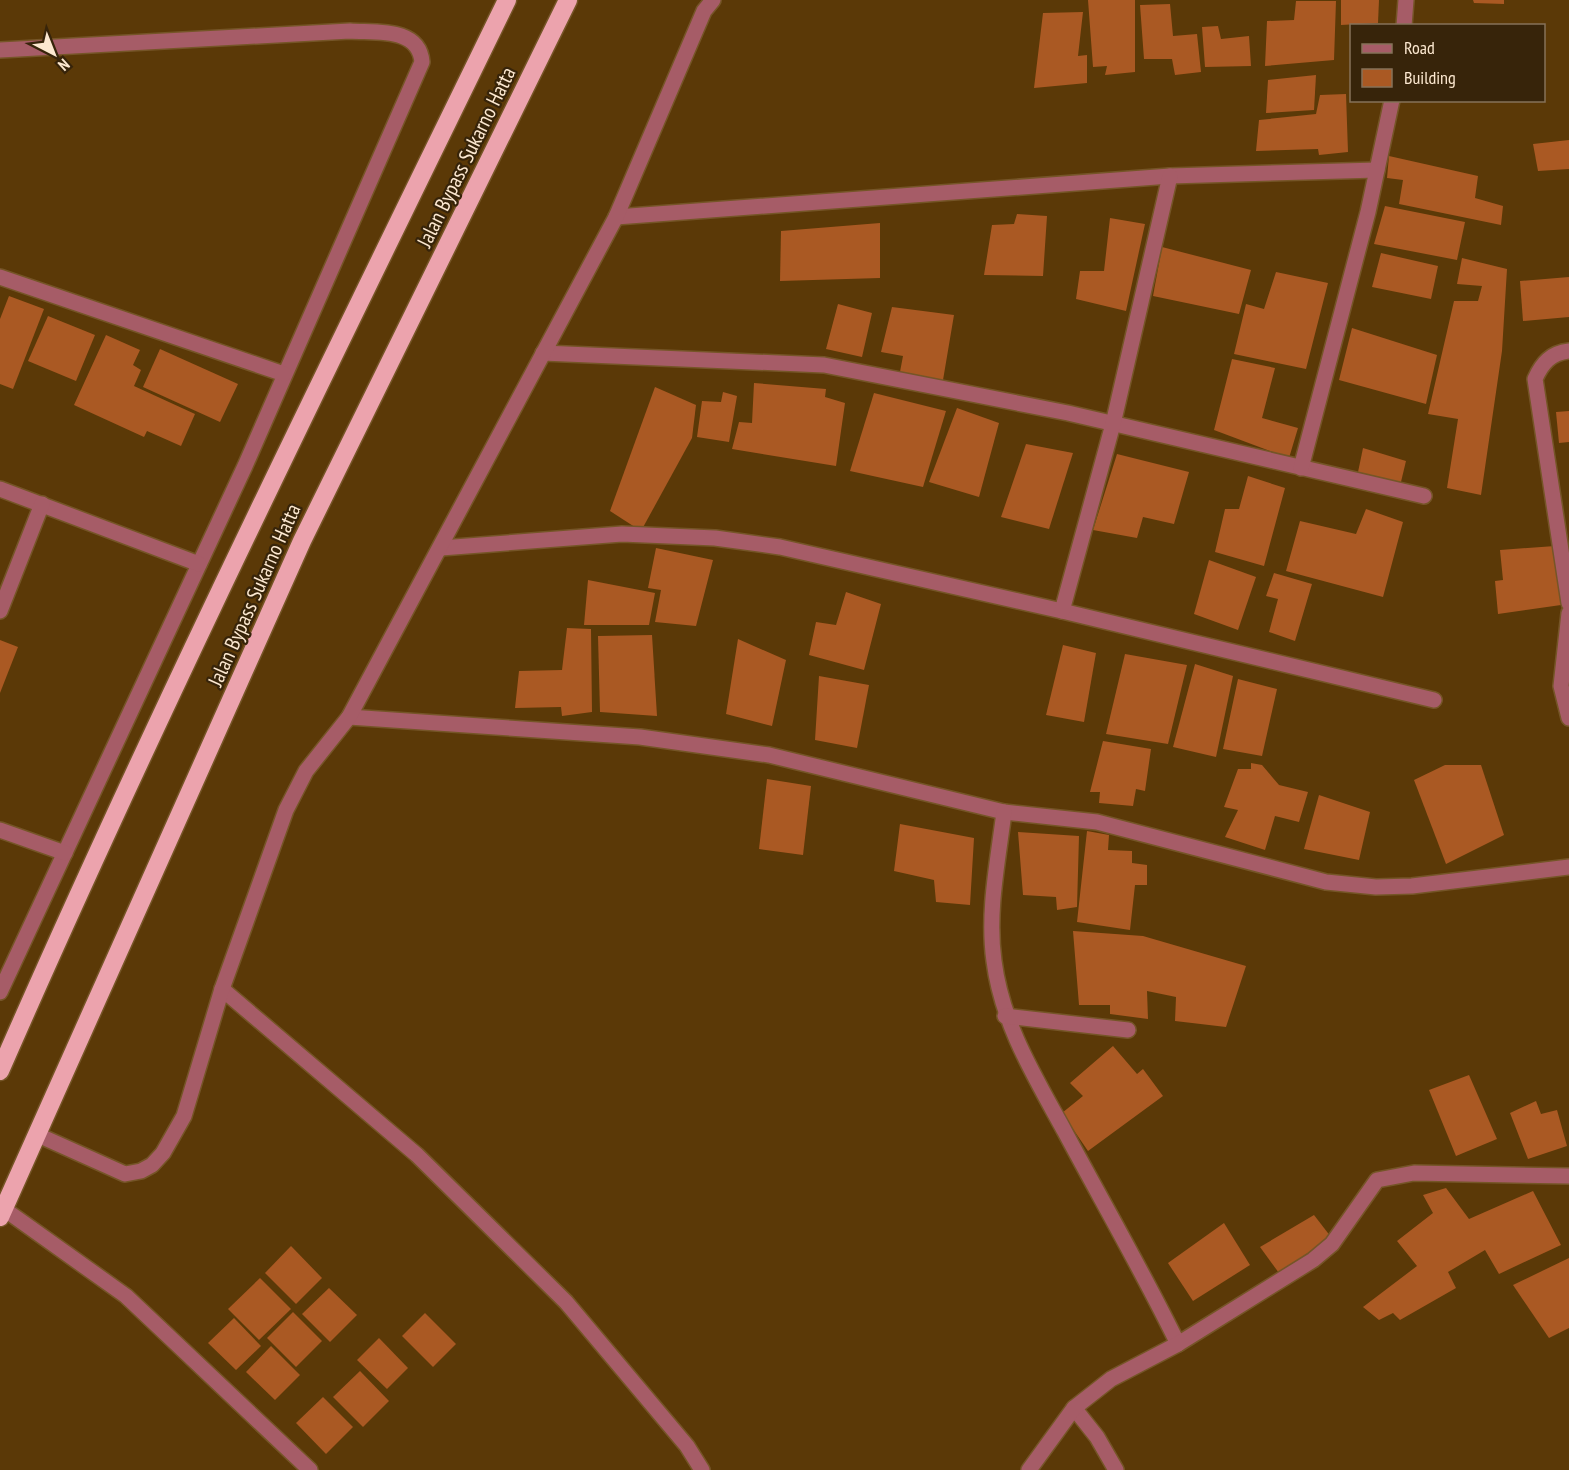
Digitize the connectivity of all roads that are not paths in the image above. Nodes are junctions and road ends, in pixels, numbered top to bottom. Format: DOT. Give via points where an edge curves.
graph roads {
  1 [pos="507,0"];
  2 [pos="568,0"];
  3 [pos="713,0"];
  4 [pos="1406,0"];
  5 [pos="1404,24"];
  6 [pos="0,50"];
  7 [pos="1392,102"];
  8 [pos="1377,170"];
  9 [pos="1170,176"];
  10 [pos="616,217"];
  11 [pos="0,277"];
  12 [pos="1569,351"];
  13 [pos="543,352"];
  14 [pos="284,374"];
  15 [pos="1113,424"];
  16 [pos="1301,468"];
  17 [pos="0,489"];
  18 [pos="1424,496"];
  19 [pos="42,504"];
  20 [pos="441,548"];
  21 [pos="199,564"];
  22 [pos="1569,603"];
  23 [pos="1062,610"];
  24 [pos="0,611"];
  25 [pos="1569,613"];
  26 [pos="1567,650"];
  27 [pos="1434,700"];
  28 [pos="349,717"];
  29 [pos="1569,718"];
  30 [pos="1004,812"];
  31 [pos="0,830"];
  32 [pos="65,853"];
  33 [pos="1569,867"];
  34 [pos="222,989"];
  35 [pos="0,992"];
  36 [pos="1005,1016"];
  37 [pos="1128,1030"];
  38 [pos="0,1071"];
  39 [pos="38,1135"];
  40 [pos="1569,1176"];
  41 [pos="2,1213"];
  42 [pos="1178,1344"];
  43 [pos="1074,1408"];
  44 [pos="310,1470"];
  45 [pos="702,1470"];
  46 [pos="1029,1470"];
  47 [pos="1116,1470"];
  1 -- 38 [label="highway, Jalan Bypass Sukarno Hatta" via="260,502 79,889"];
  2 -- 39 [label="highway, Jalan Bypass Sukarno Hatta" via="302,541"];
  3 -- 10 [label="street" via="704,11"];
  4 -- 5 [label="street"];
  6 -- 14 [label="street" via="350,31 397,34 416,44 421,52 420,71"];
  7 -- 8 [label="street"];
  8 -- 9 [label="street"];
  8 -- 16 [label="street"];
  9 -- 10 [label="street"];
  9 -- 15 [label="street"];
  10 -- 13 [label="street"];
  11 -- 14 [label="street"];
  12 -- 22 [label="street" via="1542,363 1535,379"];
  13 -- 15 [label="street" via="824,364"];
  13 -- 20 [label="street"];
  14 -- 21 [label="street"];
  15 -- 16 [label="street"];
  15 -- 23 [label="street"];
  16 -- 18 [label="street"];
  17 -- 19 [label="street"];
  19 -- 21 [label="street"];
  19 -- 24 [label="street"];
  20 -- 23 [label="street" via="622,534 715,538 780,547"];
  20 -- 28 [label="street"];
  21 -- 32 [label="street"];
  23 -- 27 [label="street"];
  25 -- 26 [label="street"];
  26 -- 29 [label="street" via="1561,686"];
  28 -- 30 [label="street" via="687,742 769,755"];
  28 -- 34 [label="street" via="306,771 286,810"];
  30 -- 33 [label="street" via="1097,822 1326,882 1376,887"];
  30 -- 36 [label="street" via="992,917 994,961"];
  31 -- 32 [label="street"];
  32 -- 35 [label="street"];
  34 -- 39 [label="street" via="184,1116 174,1137 152,1165 132,1174 120,1173"];
  34 -- 45 [label="street" via="417,1155 566,1302 687,1446"];
  36 -- 37 [label="street"];
  36 -- 42 [label="street"];
  39 -- 41 [label="highway, Jalan Bypass Sukarno Hatta"];
  40 -- 42 [label="street" via="1414,1173 1377,1180 1332,1244 1313,1260"];
  41 -- 44 [label="street" via="126,1296"];
  42 -- 43 [label="street" via="1111,1379"];
  43 -- 46 [label="street"];
  43 -- 47 [label="street"];
}
